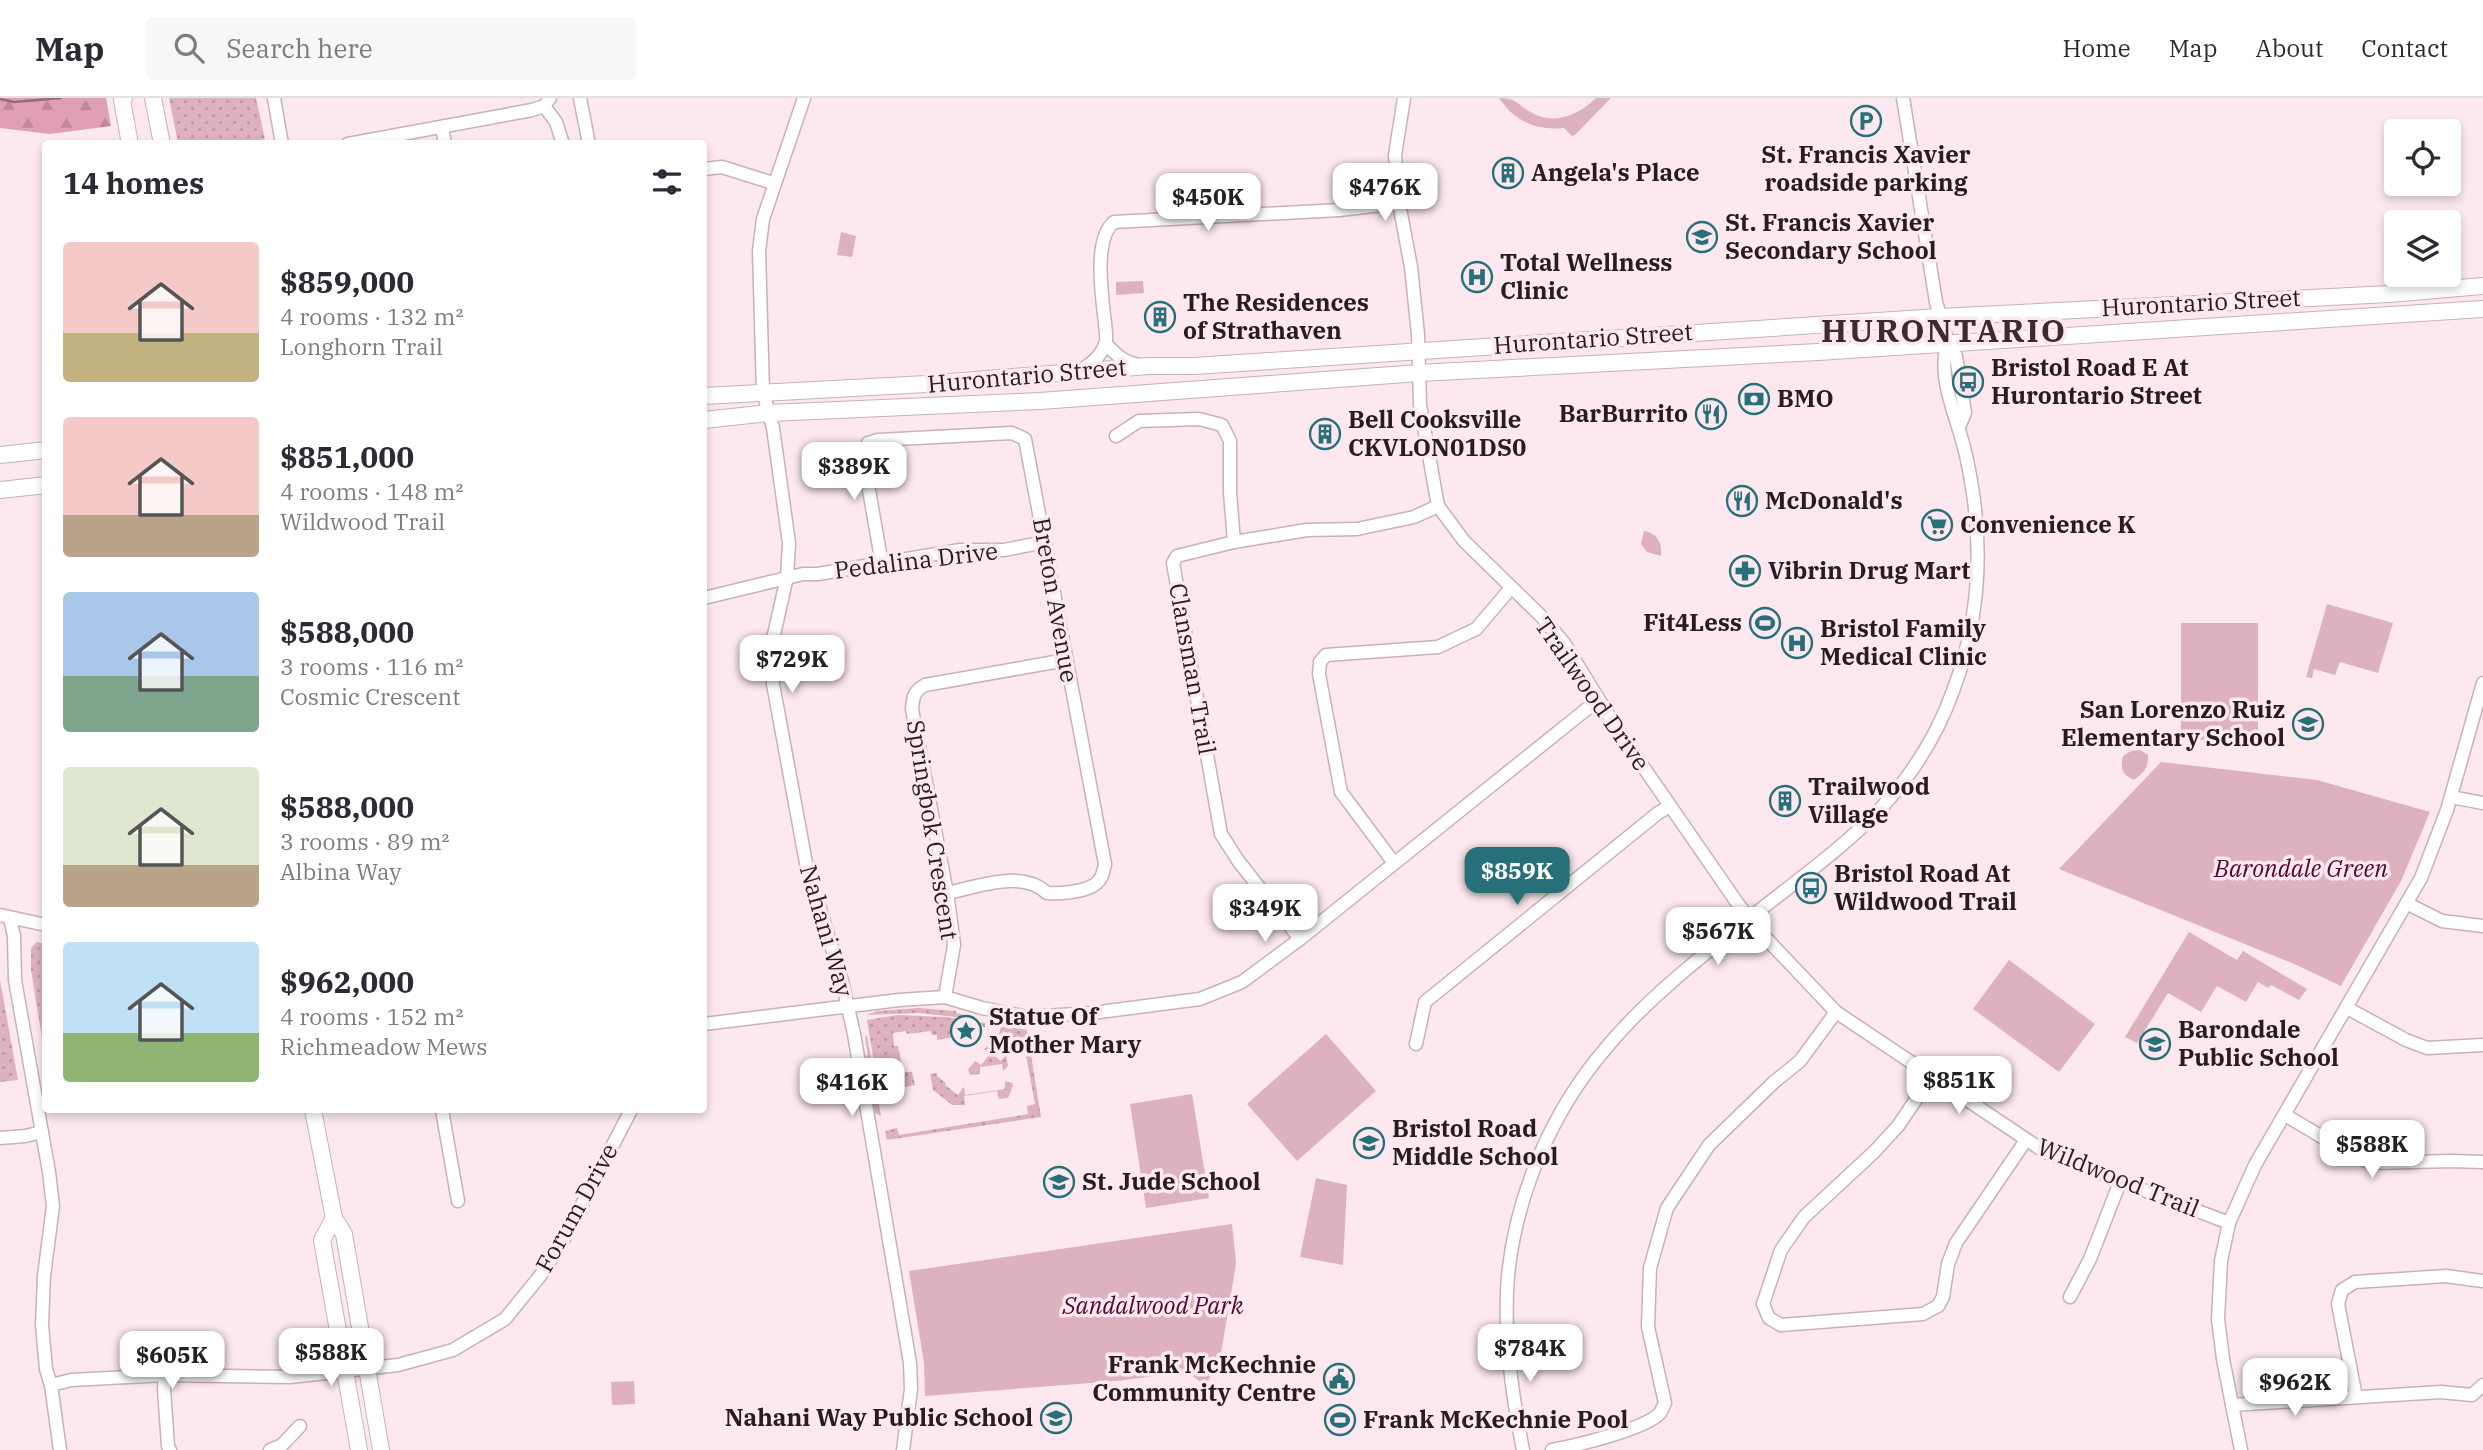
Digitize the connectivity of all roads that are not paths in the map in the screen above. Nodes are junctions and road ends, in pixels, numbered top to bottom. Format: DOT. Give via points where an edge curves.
graph roads {
  1 [pos="124,98"];
  2 [pos="153,98"];
  3 [pos="274,98"];
  4 [pos="580,98"];
  5 [pos="804,98"];
  6 [pos="1404,98"];
  7 [pos="1903,98"];
  8 [pos="547,102"];
  9 [pos="442,127"];
  10 [pos="129,140"];
  11 [pos="161,140"];
  12 [pos="281,140"];
  13 [pos="370,140"];
  14 [pos="444,140"];
  15 [pos="562,140"];
  16 [pos="588,140"];
  17 [pos="707,169"];
  18 [pos="774,183"];
  19 [pos="1399,203"];
  20 [pos="2483,286"];
  21 [pos="2483,309"];
  22 [pos="1939,317"];
  23 [pos="1948,343"];
  24 [pos="1106,344"];
  25 [pos="1418,351"];
  26 [pos="1148,366"];
  27 [pos="1077,372"];
  28 [pos="1419,373"];
  29 [pos="763,392"];
  30 [pos="707,396"];
  31 [pos="769,413"];
  32 [pos="707,419"];
  33 [pos="1116,436"];
  34 [pos="42,450"];
  35 [pos="0,455"];
  36 [pos="42,485"];
  37 [pos="0,490"];
  38 [pos="1438,506"];
  39 [pos="1045,542"];
  40 [pos="1234,542"];
  41 [pos="881,564"];
  42 [pos="786,577"];
  43 [pos="1511,588"];
  44 [pos="707,597"];
  45 [pos="1066,660"];
  46 [pos="2483,685"];
  47 [pos="1598,700"];
  48 [pos="2451,797"];
  49 [pos="2483,803"];
  50 [pos="1670,806"];
  51 [pos="1394,863"];
  52 [pos="947,893"];
  53 [pos="2407,904"];
  54 [pos="5,917"];
  55 [pos="1750,919"];
  56 [pos="42,924"];
  57 [pos="2483,926"];
  58 [pos="1300,939"];
  59 [pos="945,998"];
  60 [pos="848,1006"];
  61 [pos="2347,1007"];
  62 [pos="1836,1012"];
  63 [pos="707,1024"];
  64 [pos="1416,1044"];
  65 [pos="2483,1045"];
  66 [pos="1931,1077"];
  67 [pos="314,1113"];
  68 [pos="443,1113"];
  69 [pos="629,1113"];
  70 [pos="2285,1115"];
  71 [pos="42,1132"];
  72 [pos="0,1138"];
  73 [pos="2026,1140"];
  74 [pos="2483,1162"];
  75 [pos="2120,1182"];
  76 [pos="458,1201"];
  77 [pos="334,1218"];
  78 [pos="2229,1223"];
  79 [pos="2483,1281"];
  80 [pos="2070,1297"];
  81 [pos="367,1368"];
  82 [pos="345,1370"];
  83 [pos="165,1375"];
  84 [pos="51,1385"];
  85 [pos="2483,1385"];
  86 [pos="2356,1397"];
  87 [pos="2232,1405"];
  88 [pos="300,1426"];
  89 [pos="60,1450"];
  90 [pos="170,1450"];
  91 [pos="270,1450"];
  92 [pos="359,1450"];
  93 [pos="381,1450"];
  94 [pos="903,1450"];
  95 [pos="1523,1450"];
  96 [pos="1552,1450"];
  97 [pos="2241,1450"];
  1 -- 10 [label="main road"];
  2 -- 11 [label="main road"];
  3 -- 12 [label="street"];
  4 -- 16 [label="street"];
  5 -- 18 [label="street, Nahani Way"];
  6 -- 19 [label="street, Trailwood Drive" via="1395,155"];
  7 -- 22 [label="street"];
  8 -- 9 [label="street" via="532,110"];
  8 -- 15 [label="street"];
  9 -- 13 [label="street"];
  9 -- 14 [label="street"];
  17 -- 18 [label="street" via="722,167"];
  18 -- 29 [label="street, Nahani Way" via="759,251"];
  19 -- 24 [label="street" via="1114,222 1103,236"];
  19 -- 25 [label="street, Trailwood Drive"];
  20 -- 22 [label="main road, Hurontario Street"];
  21 -- 23 [label="main road, Hurontario Street"];
  22 -- 23 [label="street"];
  22 -- 25 [label="main road, Hurontario Street"];
  23 -- 28 [label="main road, Hurontario Street"];
  23 -- 55 [label="street" via="1956,356 1965,413 1959,426 1979,546 1971,627 1954,690 1916,763 1886,804 1845,844"];
  24 -- 26 [label="street" via="1130,364"];
  24 -- 27 [label="street" via="1090,365"];
  25 -- 26 [label="main road, Hurontario Street"];
  25 -- 28 [label="street, Trailwood Drive"];
  26 -- 27 [label="main road, Hurontario Street"];
  27 -- 29 [label="main road, Hurontario Street"];
  28 -- 31 [label="main road, Hurontario Street" via="1040,401"];
  28 -- 38 [label="street, Trailwood Drive"];
  29 -- 30 [label="main road, Hurontario Street"];
  29 -- 31 [label="street, Nahani Way"];
  31 -- 32 [label="main road, Hurontario Street"];
  31 -- 42 [label="street, Nahani Way" via="788,522"];
  33 -- 40 [label="street" via="1139,421 1199,419 1222,425 1230,442"];
  34 -- 35 [label="main road"];
  36 -- 37 [label="main road"];
  38 -- 40 [label="street, Clansman Trail" via="1414,517 1357,529 1307,530"];
  38 -- 43 [label="street, Trailwood Drive" via="1464,541"];
  39 -- 41 [label="street, Pedalina Drive"];
  39 -- 41 [label="street, Breton Avenue" via="1027,444 1021,436 874,440 863,456"];
  39 -- 45 [label="street, Breton Avenue"];
  40 -- 58 [label="street, Clansman Trail" via="1177,556 1174,570 1221,834"];
  41 -- 42 [label="street, Pedalina Drive"];
  42 -- 44 [label="street, Pedalina Drive"];
  42 -- 60 [label="street, Nahani Way" via="773,639 773,684 806,863"];
  43 -- 47 [label="street, Trailwood Drive" via="1564,643"];
  43 -- 51 [label="street" via="1476,629 1438,647 1326,655 1320,662 1340,792"];
  45 -- 52 [label="street, Springbok Crescent" via="916,690 912,709"];
  45 -- 52 [label="street, Breton Avenue" via="1105,864 1102,877 1087,888 1054,894 1026,882 1009,881"];
  46 -- 48 [label="street"];
  47 -- 50 [label="street, Trailwood Drive"];
  47 -- 51 [label="street"];
  48 -- 49 [label="street"];
  48 -- 53 [label="street"];
  50 -- 55 [label="street, Trailwood Drive"];
  50 -- 64 [label="street" via="1425,1002"];
  51 -- 58 [label="street"];
  52 -- 59 [label="street, Springbok Crescent" via="954,945"];
  53 -- 57 [label="street" via="2442,921"];
  53 -- 61 [label="street"];
  54 -- 56 [label="street"];
  54 -- 71 [label="street" via="14,936 15,980"];
  55 -- 62 [label="street, Wildwood Trail"];
  55 -- 95 [label="street" via="1665,989 1607,1046 1565,1105 1534,1170 1517,1224 1507,1289 1509,1354"];
  58 -- 59 [label="street" via="1242,982 1200,999 1028,1017"];
  59 -- 60 [label="street"];
  60 -- 63 [label="street"];
  60 -- 94 [label="street, Nahani Way" via="909,1363 911,1394"];
  61 -- 65 [label="street" via="2427,1048"];
  61 -- 70 [label="street"];
  62 -- 66 [label="street, Wildwood Trail"];
  62 -- 96 [label="street" via="1800,1061 1709,1145 1667,1208 1650,1268 1648,1327 1665,1403 1661,1413 1626,1429"];
  66 -- 73 [label="street, Wildwood Trail"];
  66 -- 73 [label="street" via="1898,1126 1804,1217 1781,1250 1763,1304 1769,1318 1781,1325 1923,1314 1938,1307 1956,1243"];
  67 -- 77 [label="main road"];
  68 -- 76 [label="street"];
  69 -- 81 [label="street, Forum Drive" via="563,1241 505,1319 444,1354"];
  70 -- 74 [label="street" via="2372,1163"];
  70 -- 78 [label="street" via="2255,1165"];
  71 -- 72 [label="street"];
  71 -- 84 [label="street" via="53,1206 42,1325"];
  73 -- 75 [label="street, Wildwood Trail"];
  75 -- 78 [label="street, Wildwood Trail"];
  75 -- 80 [label="street"];
  77 -- 81 [label="main road" via="344,1234"];
  77 -- 82 [label="main road" via="322,1240"];
  78 -- 87 [label="street" via="2221,1261 2218,1319"];
  79 -- 86 [label="street" via="2445,1276 2355,1282 2342,1290 2338,1304"];
  81 -- 82 [label="street, Forum Drive"];
  81 -- 93 [label="main road"];
  82 -- 83 [label="street, Forum Drive" via="271,1378"];
  82 -- 92 [label="main road"];
  83 -- 84 [label="street, Forum Drive"];
  83 -- 90 [label="street"];
  84 -- 89 [label="street"];
  85 -- 86 [label="street" via="2472,1395 2441,1392"];
  86 -- 87 [label="street"];
  87 -- 97 [label="street"];
  88 -- 91 [label="street" via="282,1445"];
}
